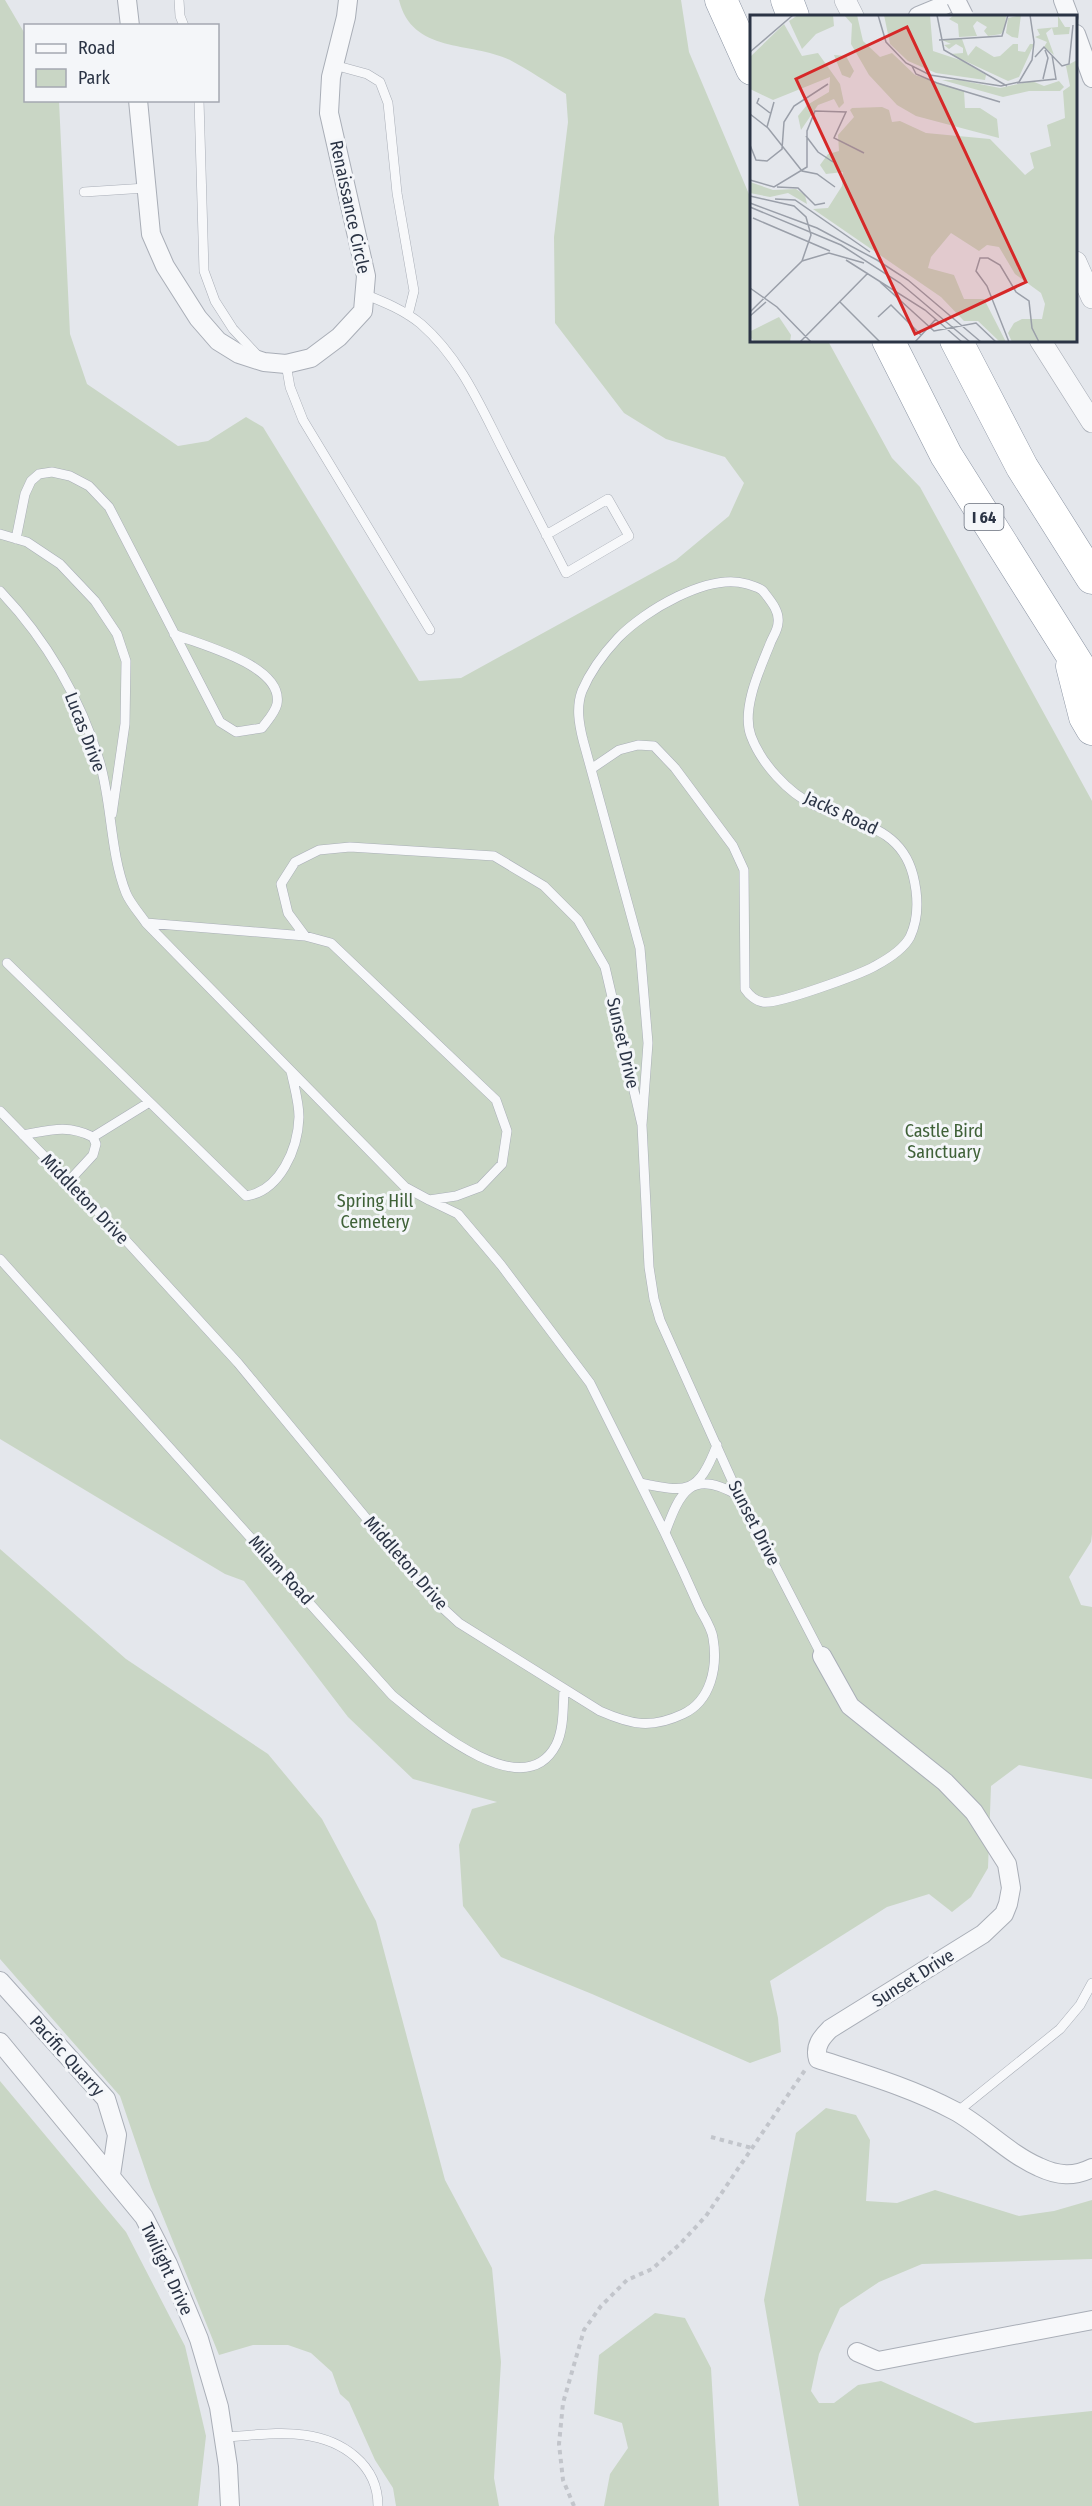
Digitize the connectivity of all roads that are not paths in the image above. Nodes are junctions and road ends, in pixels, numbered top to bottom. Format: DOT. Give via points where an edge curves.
graph roads {
  1 [pos="127,0"];
  2 [pos="179,0"];
  3 [pos="348,0"];
  4 [pos="721,0"];
  5 [pos="787,0"];
  6 [pos="845,0"];
  7 [pos="956,0"];
  8 [pos="1063,0"];
  9 [pos="793,15"];
  10 [pos="852,15"];
  11 [pos="920,15"];
  12 [pos="964,15"];
  13 [pos="1069,15"];
  14 [pos="130,24"];
  15 [pos="183,24"];
  16 [pos="1077,36"];
  17 [pos="334,65"];
  18 [pos="750,65"];
  19 [pos="1092,78"];
  20 [pos="138,102"];
  21 [pos="200,102"];
  22 [pos="146,188"];
  23 [pos="84,192"];
  24 [pos="1077,264"];
  25 [pos="364,294"];
  26 [pos="1092,298"];
  27 [pos="408,315"];
  28 [pos="889,342"];
  29 [pos="957,342"];
  30 [pos="1041,342"];
  31 [pos="264,362"];
  32 [pos="286,364"];
  33 [pos="1092,422"];
  34 [pos="1022,467"];
  35 [pos="0,534"];
  36 [pos="546,535"];
  37 [pos="16,539"];
  38 [pos="1092,563"];
  39 [pos="1092,578"];
  40 [pos="0,591"];
  41 [pos="430,630"];
  42 [pos="174,634"];
  43 [pos="1068,651"];
  44 [pos="1092,687"];
  45 [pos="1092,729"];
  46 [pos="591,769"];
  47 [pos="111,822"];
  48 [pos="146,923"];
  49 [pos="305,936"];
  50 [pos="7,963"];
  51 [pos="291,1071"];
  52 [pos="148,1103"];
  53 [pos="0,1111"];
  54 [pos="642,1125"];
  55 [pos="23,1135"];
  56 [pos="93,1137"];
  57 [pos="68,1182"];
  58 [pos="429,1200"];
  59 [pos="0,1259"];
  60 [pos="717,1445"];
  61 [pos="639,1483"];
  62 [pos="694,1485"];
  63 [pos="739,1496"];
  64 [pos="665,1533"];
  65 [pos="822,1656"];
  66 [pos="564,1690"];
  67 [pos="0,1981"];
  68 [pos="1092,1983"];
  69 [pos="0,2042"];
  70 [pos="957,2112"];
  71 [pos="1092,2168"];
  72 [pos="111,2175"];
  73 [pos="1092,2320"];
  74 [pos="857,2352"];
  75 [pos="224,2437"];
  76 [pos="230,2506"];
  77 [pos="378,2506"];
  1 -- 14 [label="street"];
  2 -- 15 [label="lane"];
  3 -- 17 [label="street, Renaissance Circle"];
  4 -- 18 [label="highway"];
  5 -- 9 [label="highway"];
  6 -- 10 [label="street"];
  7 -- 11 [label="street"];
  7 -- 12 [label="street, bridge"];
  8 -- 13 [label="street"];
  16 -- 19 [label="street"];
  17 -- 25 [label="street, Renaissance Circle" via="329,112 366,276"];
  17 -- 27 [label="lane" via="380,82 388,103 397,193 414,291"];
  20 -- 22 [label="street, Renaissance Circle"];
  21 -- 31 [label="lane" via="204,271 214,301 233,330"];
  22 -- 23 [label="lane"];
  22 -- 31 [label="street, Renaissance Circle" via="151,234 165,266 198,318 218,341 239,354"];
  24 -- 26 [label="street"];
  25 -- 27 [label="lane"];
  25 -- 32 [label="street, Renaissance Circle" via="363,310 339,338 311,358"];
  27 -- 36 [label="lane" via="436,339 465,376"];
  28 -- 43 [label="highway, I 64" via="946,455"];
  29 -- 34 [label="highway"];
  30 -- 33 [label="street"];
  31 -- 32 [label="street, Renaissance Circle"];
  32 -- 41 [label="lane" via="303,420"];
  34 -- 38 [label="highway"];
  34 -- 39 [label="highway"];
  35 -- 37 [label="lane"];
  36 -- 36 [label="lane" via="566,573 629,536 608,499"];
  37 -- 42 [label="lane" via="25,494 39,474 70,476 89,486 109,507"];
  37 -- 47 [label="lane" via="60,564 95,601 117,634 126,661 124,724"];
  40 -- 47 [label="lane, Lucas Drive" via="27,619 61,671 100,764"];
  42 -- 42 [label="lane" via="220,722 236,732 262,728 277,704 270,680 238,658"];
  43 -- 44 [label="highway, I 64"];
  43 -- 45 [label="highway" via="1085,717"];
  46 -- 46 [label="lane, Jacks Road" via="620,750 654,746 733,846 744,870 744,973 745,989 750,996 764,1003 783,999 874,967 901,950 910,936 918,906 912,874 901,848 883,832 813,805 786,786 759,752 750,733 752,687 778,623 775,607 760,588 735,580 698,588 656,608 618,638 594,667 581,692 578,718"];
  46 -- 54 [label="lane, Jacks Road" via="640,948 648,1043"];
  47 -- 48 [label="lane, Lucas Drive" via="127,894"];
  48 -- 49 [label="lane"];
  48 -- 51 [label="lane, Lucas Drive"];
  49 -- 54 [label="lane, Sunset Drive" via="288,913 281,884 295,862 319,850 350,846 494,856 544,886 578,920 605,967"];
  49 -- 58 [label="lane" via="331,943 495,1100 507,1131 502,1164 480,1187"];
  50 -- 52 [label="lane"];
  51 -- 52 [label="lane" via="299,1116 296,1142 271,1186 257,1195 246,1196 238,1190"];
  51 -- 58 [label="lane, Lucas Drive" via="405,1187"];
  52 -- 56 [label="lane"];
  53 -- 55 [label="lane, Middleton Drive"];
  54 -- 60 [label="lane, Sunset Drive" via="654,1299"];
  55 -- 56 [label="lane" via="77,1129"];
  55 -- 57 [label="lane, Middleton Drive"];
  56 -- 57 [label="lane" via="93,1155"];
  57 -- 66 [label="lane, Middleton Drive" via="238,1363 433,1599 459,1623"];
  58 -- 61 [label="lane, Middleton Drive" via="458,1214 590,1383"];
  59 -- 66 [label="lane, Milam Road" via="392,1695 440,1733 501,1766 527,1769 546,1760 557,1744"];
  60 -- 62 [label="lane" via="709,1466"];
  60 -- 63 [label="lane, Sunset Drive"];
  61 -- 62 [label="lane" via="676,1491"];
  61 -- 64 [label="lane, Middleton Drive"];
  62 -- 63 [label="lane" via="725,1487"];
  62 -- 64 [label="lane" via="684,1491 676,1504"];
  63 -- 65 [label="lane, Sunset Drive"];
  64 -- 66 [label="lane, Middleton Drive" via="713,1636 715,1665 708,1691 692,1710 664,1723 646,1725 622,1721"];
  65 -- 70 [label="street, Sunset Drive" via="850,1706 945,1782 974,1812 1006,1864 1011,1888 1004,1914 983,1934 830,2029 821,2038 818,2059"];
  67 -- 72 [label="street, Pacific Quarry" via="106,2099 117,2134"];
  68 -- 70 [label="lane" via="1060,2029"];
  69 -- 72 [label="street, Twilight Drive"];
  70 -- 71 [label="street" via="1038,2167 1062,2175 1078,2175"];
  72 -- 75 [label="street, Twilight Drive" via="144,2217 168,2264 199,2339"];
  73 -- 74 [label="street" via="878,2361"];
  75 -- 76 [label="street, Twilight Drive"];
  75 -- 77 [label="lane" via="302,2435 324,2439 359,2459 372,2475"];
}
